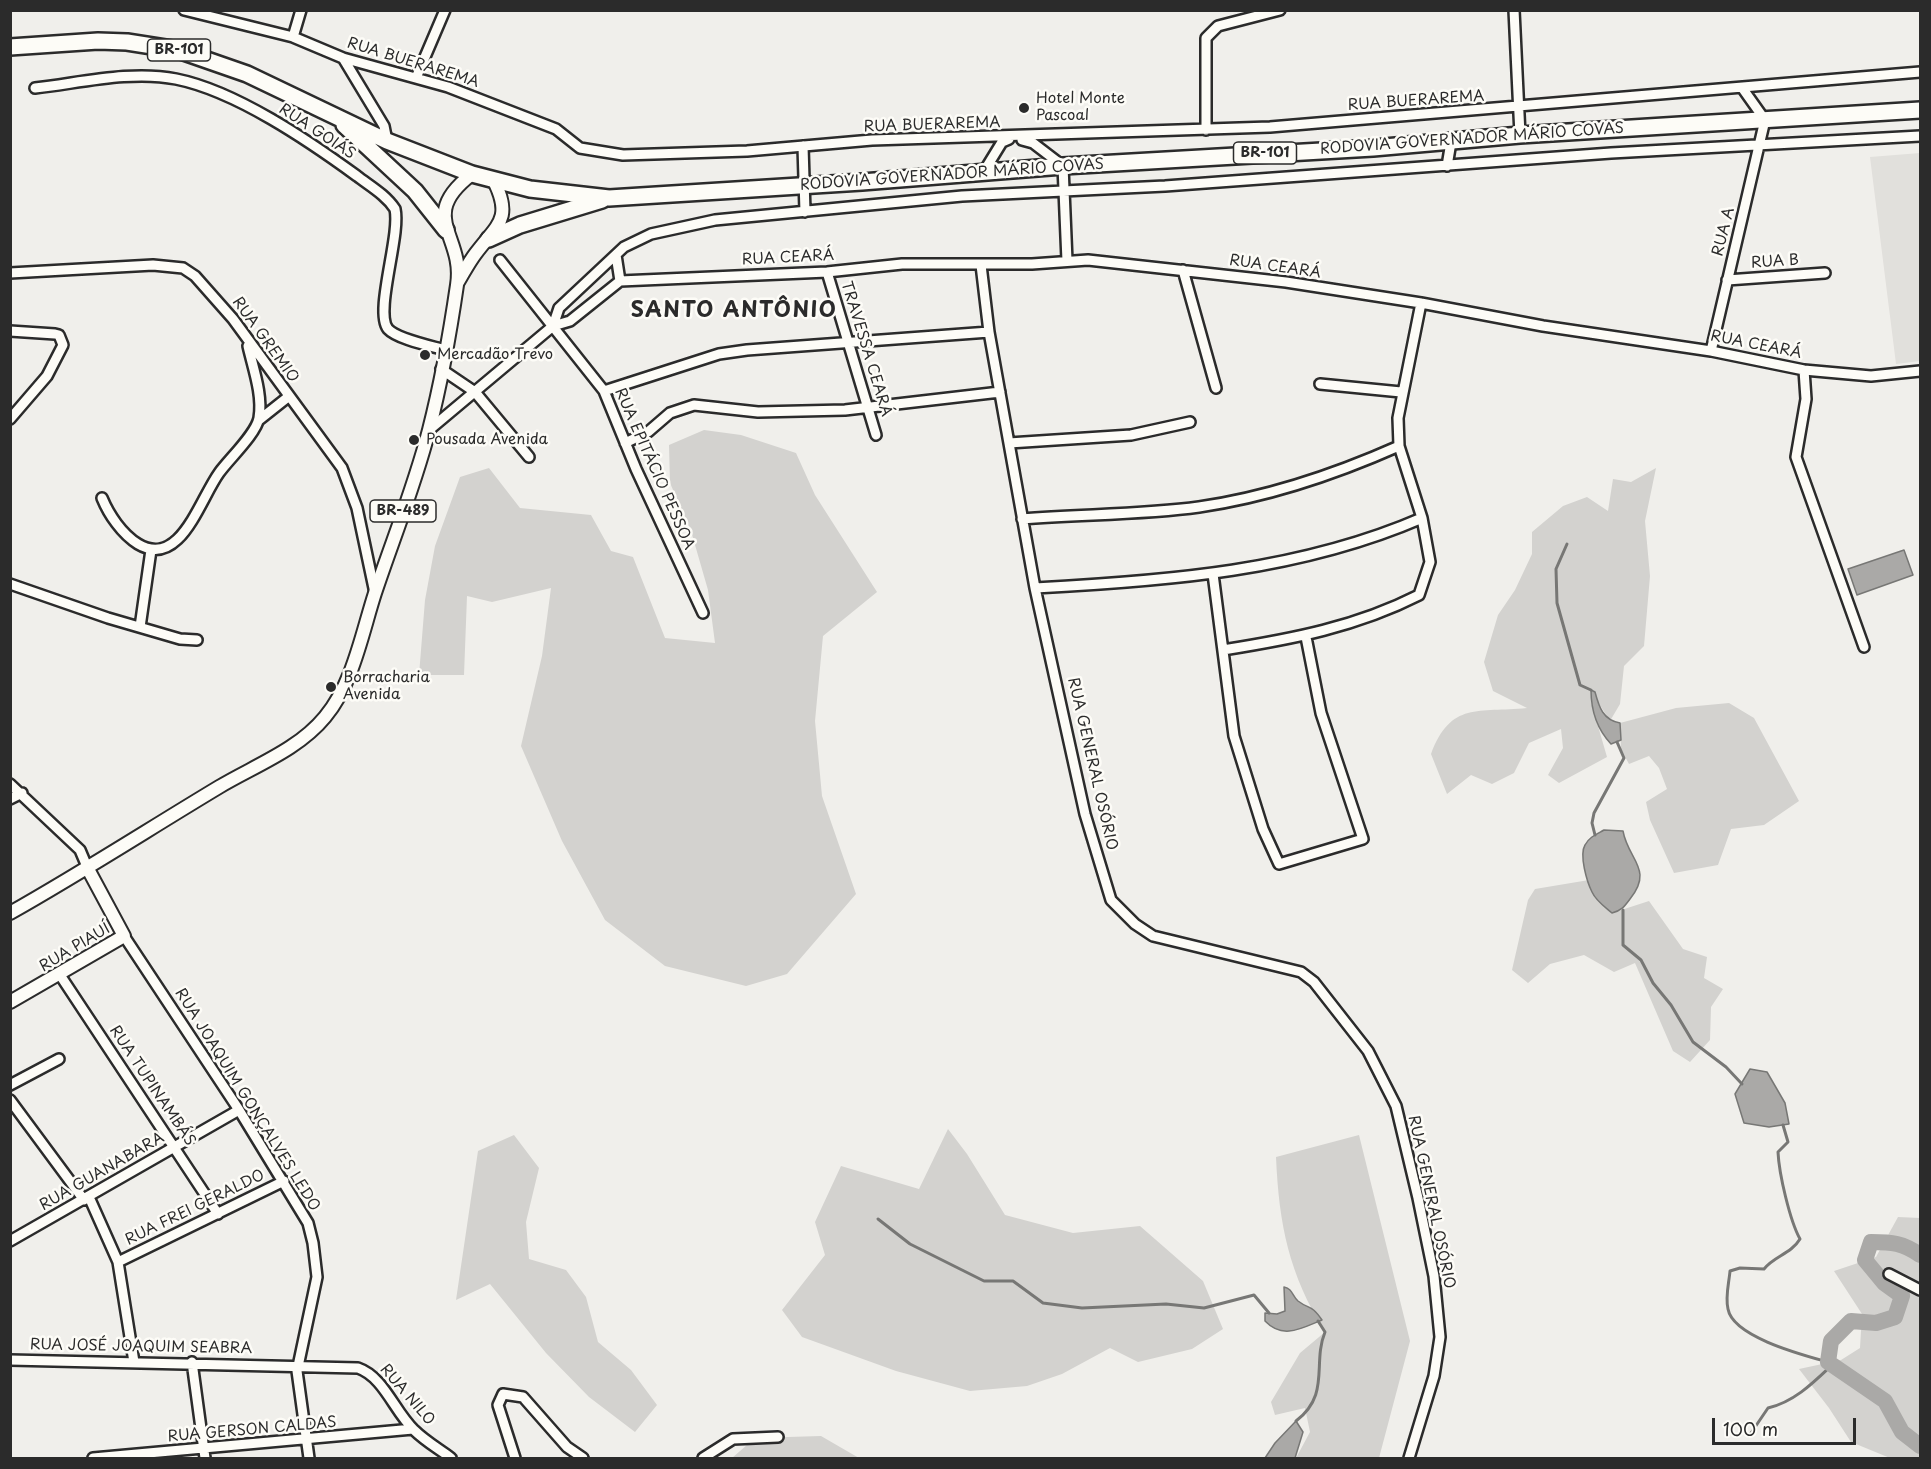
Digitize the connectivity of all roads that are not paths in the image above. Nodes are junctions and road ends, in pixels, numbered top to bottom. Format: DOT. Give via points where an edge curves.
graph roads {
  1 [pos="184,10"];
  2 [pos="301,10"];
  3 [pos="445,10"];
  4 [pos="1280,10"];
  5 [pos="1514,10"];
  6 [pos="292,37"];
  7 [pos="10,46"];
  8 [pos="343,58"];
  9 [pos="1920,72"];
  10 [pos="416,78"];
  11 [pos="35,88"];
  12 [pos="1743,88"];
  13 [pos="1519,108"];
  14 [pos="1920,110"];
  15 [pos="335,117"];
  16 [pos="1765,120"];
  17 [pos="1206,130"];
  18 [pos="1520,135"];
  19 [pos="1920,136"];
  20 [pos="1011,138"];
  21 [pos="387,141"];
  22 [pos="1451,142"];
  23 [pos="803,146"];
  24 [pos="1760,146"];
  25 [pos="1063,166"];
  26 [pos="1447,166"];
  27 [pos="982,173"];
  28 [pos="472,174"];
  29 [pos="494,181"];
  30 [pos="804,186"];
  31 [pos="1064,190"];
  32 [pos="609,198"];
  33 [pos="805,212"];
  34 [pos="446,230"];
  35 [pos="489,239"];
  36 [pos="454,247"];
  37 [pos="476,252"];
  38 [pos="616,255"];
  39 [pos="500,260"];
  40 [pos="1067,261"];
  41 [pos="981,265"];
  42 [pos="1184,270"];
  43 [pos="827,272"];
  44 [pos="10,273"];
  45 [pos="1825,273"];
  46 [pos="1727,280"];
  47 [pos="620,281"];
  48 [pos="458,282"];
  49 [pos="1421,303"];
  50 [pos="553,327"];
  51 [pos="10,332"];
  52 [pos="989,332"];
  53 [pos="248,342"];
  54 [pos="848,342"];
  55 [pos="445,350"];
  56 [pos="1711,351"];
  57 [pos="441,369"];
  58 [pos="1803,370"];
  59 [pos="1920,371"];
  60 [pos="1320,384"];
  61 [pos="1216,388"];
  62 [pos="604,391"];
  63 [pos="475,392"];
  64 [pos="1000,392"];
  65 [pos="1401,392"];
  66 [pos="288,398"];
  67 [pos="868,408"];
  68 [pos="10,419"];
  69 [pos="259,420"];
  70 [pos="1190,422"];
  71 [pos="429,430"];
  72 [pos="876,435"];
  73 [pos="625,443"];
  74 [pos="1010,443"];
  75 [pos="1399,446"];
  76 [pos="529,457"];
  77 [pos="102,498"];
  78 [pos="1422,518"];
  79 [pos="1022,519"];
  80 [pos="151,550"];
  81 [pos="1213,574"];
  82 [pos="10,584"];
  83 [pos="1035,588"];
  84 [pos="375,594"];
  85 [pos="703,613"];
  86 [pos="140,627"];
  87 [pos="1306,637"];
  88 [pos="197,640"];
  89 [pos="1864,648"];
  90 [pos="1223,650"];
  91 [pos="10,784"];
  92 [pos="22,793"];
  93 [pos="10,799"];
  94 [pos="88,869"];
  95 [pos="10,913"];
  96 [pos="124,936"];
  97 [pos="60,975"];
  98 [pos="10,1002"];
  99 [pos="58,1059"];
  100 [pos="10,1085"];
  101 [pos="10,1100"];
  102 [pos="14,1110"];
  103 [pos="239,1110"];
  104 [pos="176,1147"];
  105 [pos="284,1181"];
  106 [pos="86,1198"];
  107 [pos="218,1214"];
  108 [pos="10,1241"];
  109 [pos="118,1262"];
  110 [pos="1888,1274"];
  111 [pos="1920,1290"];
  112 [pos="10,1360"];
  113 [pos="134,1362"];
  114 [pos="192,1362"];
  115 [pos="298,1365"];
  116 [pos="413,1430"];
  117 [pos="778,1437"];
  118 [pos="307,1440"];
  119 [pos="204,1454"];
  120 [pos="93,1458"];
  121 [pos="309,1458"];
  122 [pos="451,1458"];
  123 [pos="515,1458"];
  124 [pos="583,1458"];
  125 [pos="704,1458"];
  126 [pos="1409,1458"];
  1 -- 6 [label="street, RUA BUERAREMA"];
  2 -- 6 [label="street"];
  3 -- 10 [label="street"];
  4 -- 17 [label="street" via="1218,26 1206,38"];
  5 -- 13 [label="street"];
  6 -- 8 [label="street, RUA BUERAREMA"];
  7 -- 15 [label="highway, RODOVIA GOVERNADOR MÁRIO COVAS / BR-101" via="98,41 178,50 247,74"];
  8 -- 10 [label="street, RUA BUERAREMA"];
  8 -- 21 [label="street" via="384,126"];
  9 -- 12 [label="street, RUA BUERAREMA"];
  10 -- 23 [label="street, RUA BUERAREMA" via="556,129 580,148 594,152 657,155"];
  11 -- 55 [label="street, RUA GOIÁS" via="140,77 177,79 251,109 328,154 395,209 396,231 383,314 388,329"];
  12 -- 13 [label="street, RUA BUERAREMA"];
  12 -- 16 [label="street"];
  13 -- 17 [label="street, RUA BUERAREMA"];
  13 -- 18 [label="street"];
  14 -- 16 [label="highway, RODOVIA GOVERNADOR MÁRIO COVAS / BR-101"];
  15 -- 21 [label="highway, RODOVIA GOVERNADOR MÁRIO COVAS / BR-101"];
  15 -- 34 [label="highway, BR-489" via="415,191"];
  16 -- 18 [label="highway, RODOVIA GOVERNADOR MÁRIO COVAS / BR-101"];
  16 -- 24 [label="street, RUA A"];
  17 -- 20 [label="street, RUA BUERAREMA"];
  18 -- 22 [label="highway, RODOVIA GOVERNADOR MÁRIO COVAS / BR-101"];
  19 -- 24 [label="street"];
  20 -- 23 [label="street, RUA BUERAREMA" via="872,140"];
  20 -- 25 [label="street" via="1033,143"];
  20 -- 27 [label="street" via="1002,142"];
  21 -- 28 [label="highway, RODOVIA GOVERNADOR MÁRIO COVAS / BR-101"];
  22 -- 25 [label="highway, RODOVIA GOVERNADOR MÁRIO COVAS / BR-101"];
  22 -- 26 [label="street"];
  23 -- 30 [label="street"];
  24 -- 26 [label="street"];
  24 -- 46 [label="street, RUA A"];
  25 -- 27 [label="highway, RODOVIA GOVERNADOR MÁRIO COVAS / BR-101"];
  25 -- 31 [label="street"];
  26 -- 31 [label="street"];
  27 -- 30 [label="highway, RODOVIA GOVERNADOR MÁRIO COVAS / BR-101"];
  28 -- 29 [label="highway, RODOVIA GOVERNADOR MÁRIO COVAS / BR-101"];
  28 -- 34 [label="main road, BR-489" via="451,193 445,205"];
  29 -- 32 [label="highway, RODOVIA GOVERNADOR MÁRIO COVAS / BR-101"];
  29 -- 35 [label="main road, BR-489" via="502,198 503,213"];
  30 -- 32 [label="highway, RODOVIA GOVERNADOR MÁRIO COVAS / BR-101"];
  30 -- 33 [label="street"];
  31 -- 33 [label="street"];
  31 -- 40 [label="street"];
  32 -- 35 [label="highway, BR-489" via="520,225"];
  33 -- 38 [label="street" via="670,228 634,242"];
  34 -- 36 [label="main road, BR-489"];
  35 -- 37 [label="main road, BR-489"];
  36 -- 37 [label="main road"];
  36 -- 48 [label="main road, BR-489"];
  37 -- 48 [label="main road, BR-489"];
  38 -- 47 [label="street"];
  38 -- 50 [label="street" via="559,308"];
  39 -- 50 [label="street, RUA EPITÁCIO PESSOA"];
  40 -- 41 [label="street, RUA CEARÁ"];
  40 -- 42 [label="street, RUA CEARÁ"];
  41 -- 43 [label="street, RUA CEARÁ" via="902,264"];
  41 -- 52 [label="street, RUA GENERAL OSÓRIO"];
  42 -- 49 [label="street, RUA CEARÁ"];
  42 -- 61 [label="street"];
  43 -- 47 [label="street, RUA CEARÁ"];
  43 -- 54 [label="street, TRAVESSA CEARÁ"];
  44 -- 53 [label="street, RUA GREMIO" via="153,265 183,268 212,294"];
  45 -- 46 [label="street, RUA B"];
  46 -- 56 [label="street, RUA A"];
  47 -- 50 [label="street" via="570,321"];
  48 -- 55 [label="main road, BR-489"];
  49 -- 56 [label="street, RUA CEARÁ"];
  49 -- 65 [label="street"];
  50 -- 62 [label="street, RUA EPITÁCIO PESSOA"];
  50 -- 63 [label="street"];
  51 -- 68 [label="street" via="55,334 63,345 47,376"];
  52 -- 54 [label="street"];
  52 -- 64 [label="street, RUA GENERAL OSÓRIO"];
  53 -- 66 [label="street, RUA GREMIO"];
  53 -- 69 [label="street" via="258,391"];
  54 -- 62 [label="street" via="719,354"];
  54 -- 67 [label="street, TRAVESSA CEARÁ"];
  55 -- 57 [label="main road, BR-489"];
  56 -- 58 [label="street, RUA CEARÁ"];
  57 -- 63 [label="street"];
  57 -- 71 [label="main road, BR-489"];
  58 -- 59 [label="street, RUA CEARÁ" via="1871,376"];
  58 -- 89 [label="street" via="1806,399 1796,457"];
  60 -- 65 [label="street"];
  62 -- 73 [label="street, RUA EPITÁCIO PESSOA"];
  63 -- 71 [label="street"];
  63 -- 76 [label="street"];
  64 -- 67 [label="street"];
  64 -- 74 [label="street, RUA GENERAL OSÓRIO"];
  65 -- 75 [label="street"];
  66 -- 69 [label="street"];
  66 -- 84 [label="street, RUA GREMIO" via="330,449 350,485"];
  67 -- 72 [label="street, TRAVESSA CEARÁ"];
  67 -- 73 [label="street" via="758,412 694,405 670,413 648,432"];
  69 -- 80 [label="street" via="219,472 178,540 166,550"];
  70 -- 74 [label="street" via="1131,435"];
  71 -- 84 [label="main road, BR-489"];
  73 -- 85 [label="street, RUA EPITÁCIO PESSOA"];
  74 -- 79 [label="street, RUA GENERAL OSÓRIO"];
  75 -- 78 [label="street"];
  75 -- 79 [label="street" via="1337,472 1236,500 1160,511"];
  77 -- 80 [label="street" via="125,533"];
  78 -- 81 [label="street" via="1352,544"];
  78 -- 87 [label="street" via="1430,562 1419,595"];
  79 -- 83 [label="street, RUA GENERAL OSÓRIO"];
  80 -- 86 [label="street"];
  81 -- 83 [label="street" via="1130,584"];
  81 -- 90 [label="street"];
  82 -- 86 [label="street"];
  83 -- 126 [label="street, RUA GENERAL OSÓRIO" via="1085,814 1111,900 1153,936 1301,972 1314,982 1368,1051 1396,1106 1434,1276 1440,1337 1434,1376"];
  84 -- 94 [label="main road, BR-489" via="344,684 315,728"];
  86 -- 88 [label="street"];
  87 -- 90 [label="street"];
  87 -- 90 [label="street" via="1321,713 1364,839 1279,864 1263,829 1234,736"];
  91 -- 92 [label="street"];
  92 -- 93 [label="street"];
  92 -- 94 [label="street" via="80,850"];
  94 -- 95 [label="main road, BR-489"];
  94 -- 96 [label="main road, RUA JOAQUIM GONÇALVES LEDO"];
  96 -- 97 [label="main road, RUA PIAUÍ"];
  96 -- 103 [label="street, RUA JOAQUIM GONÇALVES LEDO"];
  97 -- 98 [label="main road, RUA PIAUÍ"];
  97 -- 104 [label="street, RUA TUPINAMBÁS"];
  99 -- 100 [label="street"];
  101 -- 102 [label="street"];
  102 -- 106 [label="street"];
  103 -- 104 [label="street, RUA GUANABARA"];
  103 -- 105 [label="street, RUA JOAQUIM GONÇALVES LEDO"];
  104 -- 106 [label="street, RUA GUANABARA"];
  104 -- 107 [label="street, RUA TUPINAMBÁS"];
  105 -- 107 [label="street, RUA FREI GERALDO"];
  105 -- 115 [label="street, RUA JOAQUIM GONÇALVES LEDO" via="308,1223 317,1269 316,1293"];
  106 -- 108 [label="street, RUA GUANABARA"];
  106 -- 109 [label="street"];
  107 -- 109 [label="street, RUA FREI GERALDO"];
  109 -- 113 [label="street"];
  110 -- 111 [label="street"];
  112 -- 113 [label="street, RUA JOSÉ JOAQUIM SEABRA"];
  113 -- 114 [label="street, RUA JOSÉ JOAQUIM SEABRA"];
  114 -- 115 [label="street, RUA JOSÉ JOAQUIM SEABRA"];
  114 -- 119 [label="street"];
  115 -- 116 [label="street, RUA NILO" via="366,1371"];
  115 -- 118 [label="street"];
  116 -- 118 [label="street, RUA GERSON CALDAS"];
  116 -- 122 [label="street, RUA NILO"];
  117 -- 125 [label="street" via="733,1439"];
  118 -- 119 [label="street, RUA GERSON CALDAS"];
  118 -- 121 [label="street"];
  119 -- 120 [label="street, RUA GERSON CALDAS"];
  123 -- 124 [label="street" via="498,1404 503,1394 523,1397 567,1447"];
}
